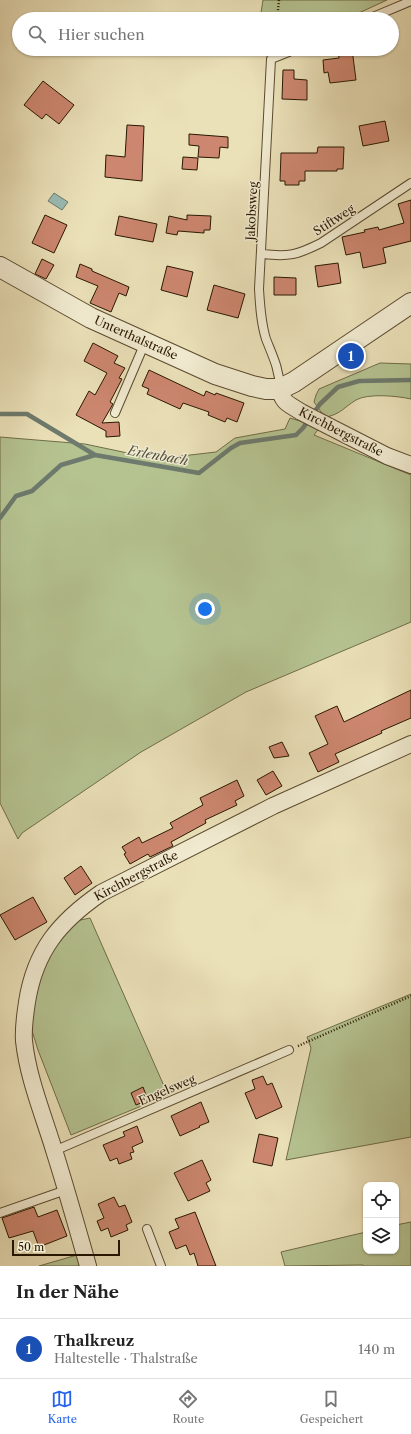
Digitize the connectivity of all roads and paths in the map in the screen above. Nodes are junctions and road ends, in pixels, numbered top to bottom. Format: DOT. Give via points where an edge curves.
graph roads {
  1 [pos="279,0"];
  2 [pos="411,1"];
  3 [pos="278,12"];
  4 [pos="385,12"];
  5 [pos="278,56"];
  6 [pos="411,182"];
  7 [pos="262,254"];
  8 [pos="0,267"];
  9 [pos="411,303"];
  10 [pos="144,342"];
  11 [pos="280,389"];
  12 [pos="115,413"];
  13 [pos="411,465"];
  14 [pos="411,744"];
  15 [pos="411,996"];
  16 [pos="289,1050"];
  17 [pos="54,1151"];
  18 [pos="66,1190"];
  19 [pos="0,1213"];
  20 [pos="147,1229"];
  21 [pos="88,1266"];
  22 [pos="161,1266"];
  1 -- 3 [label="path"];
  2 -- 4 [label="lane"];
  5 -- 7 [label="lane, Jakobsweg" via="271,59"];
  6 -- 7 [label="lane, Stiftweg" via="307,251 292,256"];
  7 -- 11 [label="lane, Jakobsweg" via="262,322 276,362"];
  8 -- 10 [label="street, Unterthalstraße" via="91,318"];
  9 -- 11 [label="street"];
  10 -- 11 [label="street, Unterthalstraße" via="215,374 252,386"];
  10 -- 12 [label="lane"];
  11 -- 13 [label="street, Kirchbergstraße" via="282,398 301,412"];
  14 -- 17 [label="street, Kirchbergstraße" via="273,806 116,884 87,902 52,937 42,952 31,980 24,1032 30,1074"];
  15 -- 16 [label="path"];
  16 -- 17 [label="lane, Engelsweg"];
  17 -- 18 [label="street, Kirchbergstraße"];
  18 -- 19 [label="lane"];
  18 -- 21 [label="street, Kirchbergstraße"];
  20 -- 22 [label="lane"];
}
